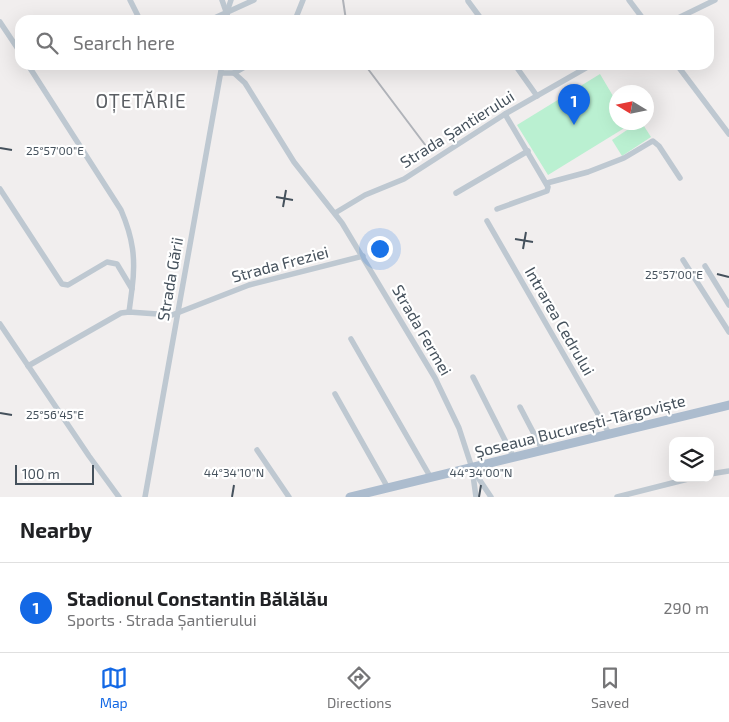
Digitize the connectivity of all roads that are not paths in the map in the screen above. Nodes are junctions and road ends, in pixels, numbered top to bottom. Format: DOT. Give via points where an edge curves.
graph roads {
  1 [pos="130,0"];
  2 [pos="222,0"];
  3 [pos="231,0"];
  4 [pos="254,0"];
  5 [pos="303,0"];
  6 [pos="629,0"];
  7 [pos="715,0"];
  8 [pos="468,1"];
  9 [pos="227,12"];
  10 [pos="138,15"];
  11 [pos="221,15"];
  12 [pos="228,15"];
  13 [pos="297,15"];
  14 [pos="478,15"];
  15 [pos="640,15"];
  16 [pos="684,15"];
  17 [pos="1,24"];
  18 [pos="15,45"];
  19 [pos="31,70"];
  20 [pos="221,70"];
  21 [pos="239,70"];
  22 [pos="519,70"];
  23 [pos="582,70"];
  24 [pos="681,70"];
  25 [pos="220,73"];
  26 [pos="234,73"];
  27 [pos="537,96"];
  28 [pos="505,114"];
  29 [pos="729,134"];
  30 [pos="528,151"];
  31 [pos="680,178"];
  32 [pos="547,184"];
  33 [pos="0,190"];
  34 [pos="456,193"];
  35 [pos="497,209"];
  36 [pos="335,213"];
  37 [pos="487,221"];
  38 [pos="363,256"];
  39 [pos="683,260"];
  40 [pos="705,266"];
  41 [pos="132,289"];
  42 [pos="729,305"];
  43 [pos="128,312"];
  44 [pos="178,314"];
  45 [pos="0,324"];
  46 [pos="729,332"];
  47 [pos="351,339"];
  48 [pos="28,366"];
  49 [pos="473,377"];
  50 [pos="335,394"];
  51 [pos="729,405"];
  52 [pos="520,407"];
  53 [pos="610,435"];
  54 [pos="257,450"];
  55 [pos="543,451"];
  56 [pos="514,458"];
  57 [pos="472,468"];
  58 [pos="729,471"];
  59 [pos="714,473"];
  60 [pos="431,478"];
  61 [pos="676,482"];
  62 [pos="388,488"];
  63 [pos="119,497"];
  64 [pos="145,497"];
  65 [pos="289,497"];
  66 [pos="351,497"];
  67 [pos="476,497"];
  68 [pos="491,497"];
  69 [pos="617,497"];
  1 -- 10 [label="street"];
  2 -- 9 [label="street"];
  3 -- 9 [label="street"];
  4 -- 9 [label="street"];
  5 -- 13 [label="street"];
  6 -- 15 [label="street"];
  7 -- 16 [label="street"];
  8 -- 14 [label="street"];
  9 -- 11 [label="street"];
  9 -- 12 [label="street"];
  17 -- 18 [label="street"];
  19 -- 41 [label="street" via="121,210 135,256"];
  20 -- 25 [label="street, Strada Gării"];
  21 -- 26 [label="street"];
  22 -- 27 [label="street"];
  23 -- 27 [label="street, Strada Șantierului"];
  24 -- 29 [label="street"];
  25 -- 26 [label="street"];
  25 -- 44 [label="street, Strada Gării"];
  26 -- 36 [label="street, Strada Fermei" via="245,83 294,162"];
  27 -- 28 [label="street, Strada Șantierului"];
  28 -- 30 [label="street"];
  28 -- 36 [label="street, Strada Șantierului" via="404,179 365,195"];
  30 -- 32 [label="street"];
  30 -- 34 [label="street"];
  31 -- 32 [label="street" via="659,146 651,142 624,158"];
  32 -- 35 [label="street" via="547,191"];
  33 -- 41 [label="street" via="62,284 68,285 103,263 111,262 117,264"];
  36 -- 38 [label="street, Strada Fermei"];
  37 -- 53 [label="street, Intrarea Cedrului"];
  38 -- 44 [label="street, Strada Freziei" via="249,285"];
  38 -- 57 [label="street, Strada Fermei" via="446,398"];
  39 -- 46 [label="street"];
  40 -- 42 [label="street"];
  41 -- 43 [label="street"];
  43 -- 44 [label="street"];
  43 -- 48 [label="street" via="111,317"];
  44 -- 64 [label="street, Strada Gării"];
  45 -- 48 [label="street"];
  47 -- 60 [label="street"];
  48 -- 63 [label="street"];
  49 -- 56 [label="street"];
  50 -- 62 [label="street"];
  51 -- 53 [label="main road, Șoseaua București-Târgoviște"];
  52 -- 55 [label="street"];
  53 -- 55 [label="main road, Șoseaua București-Târgoviște"];
  54 -- 65 [label="street"];
  55 -- 56 [label="main road, Șoseaua București-Târgoviște"];
  56 -- 57 [label="main road, Șoseaua București-Târgoviște"];
  57 -- 60 [label="main road, Șoseaua București-Târgoviște"];
  57 -- 67 [label="street"];
  57 -- 68 [label="street"];
  58 -- 59 [label="street"];
  60 -- 62 [label="main road, Șoseaua București-Târgoviște"];
  61 -- 69 [label="street"];
  62 -- 66 [label="main road, Șoseaua București-Târgoviște"];
}
